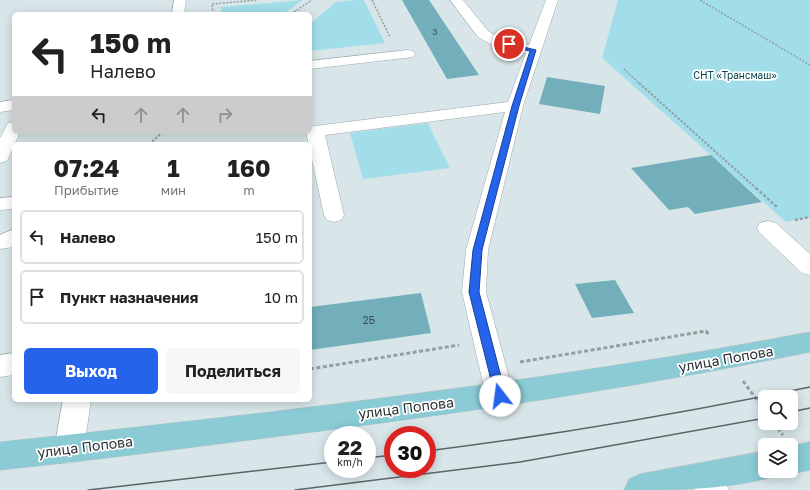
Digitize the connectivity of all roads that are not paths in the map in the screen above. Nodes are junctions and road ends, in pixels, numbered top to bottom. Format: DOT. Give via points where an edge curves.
graph roads {
  1 [pos="180,0"];
  2 [pos="456,0"];
  3 [pos="552,0"];
  4 [pos="178,12"];
  5 [pos="534,50"];
  6 [pos="408,54"];
  7 [pos="312,65"];
  8 [pos="12,105"];
  9 [pos="0,106"];
  10 [pos="515,106"];
  11 [pos="12,131"];
  12 [pos="0,157"];
  13 [pos="12,203"];
  14 [pos="0,204"];
  15 [pos="334,215"];
  16 [pos="768,228"];
  17 [pos="12,238"];
  18 [pos="0,242"];
  19 [pos="810,267"];
  20 [pos="810,342"];
  21 [pos="12,364"];
  22 [pos="0,366"];
  23 [pos="500,396"];
  24 [pos="77,402"];
  25 [pos="69,449"];
  26 [pos="0,456"];
  27 [pos="810,456"];
  28 [pos="798,459"];
  29 [pos="758,468"];
  30 [pos="709,484"];
  31 [pos="640,490"];
  1 -- 4 [label="street"];
  2 -- 5 [label="street" via="483,34 497,42"];
  3 -- 5 [label="street"];
  5 -- 10 [label="street"];
  6 -- 7 [label="street"];
  8 -- 9 [label="street"];
  10 -- 15 [label="street" via="315,131"];
  10 -- 23 [label="street" via="478,250 474,292"];
  11 -- 12 [label="street"];
  13 -- 14 [label="street"];
  16 -- 19 [label="street"];
  17 -- 18 [label="street" via="6,242"];
  20 -- 23 [label="main road, улица Попова" via="727,360"];
  21 -- 22 [label="street"];
  23 -- 25 [label="main road, улица Попова"];
  24 -- 25 [label="street"];
  25 -- 26 [label="main road, улица Попова"];
  27 -- 28 [label="main road"];
  29 -- 30 [label="main road"];
  30 -- 31 [label="main road"];
}
